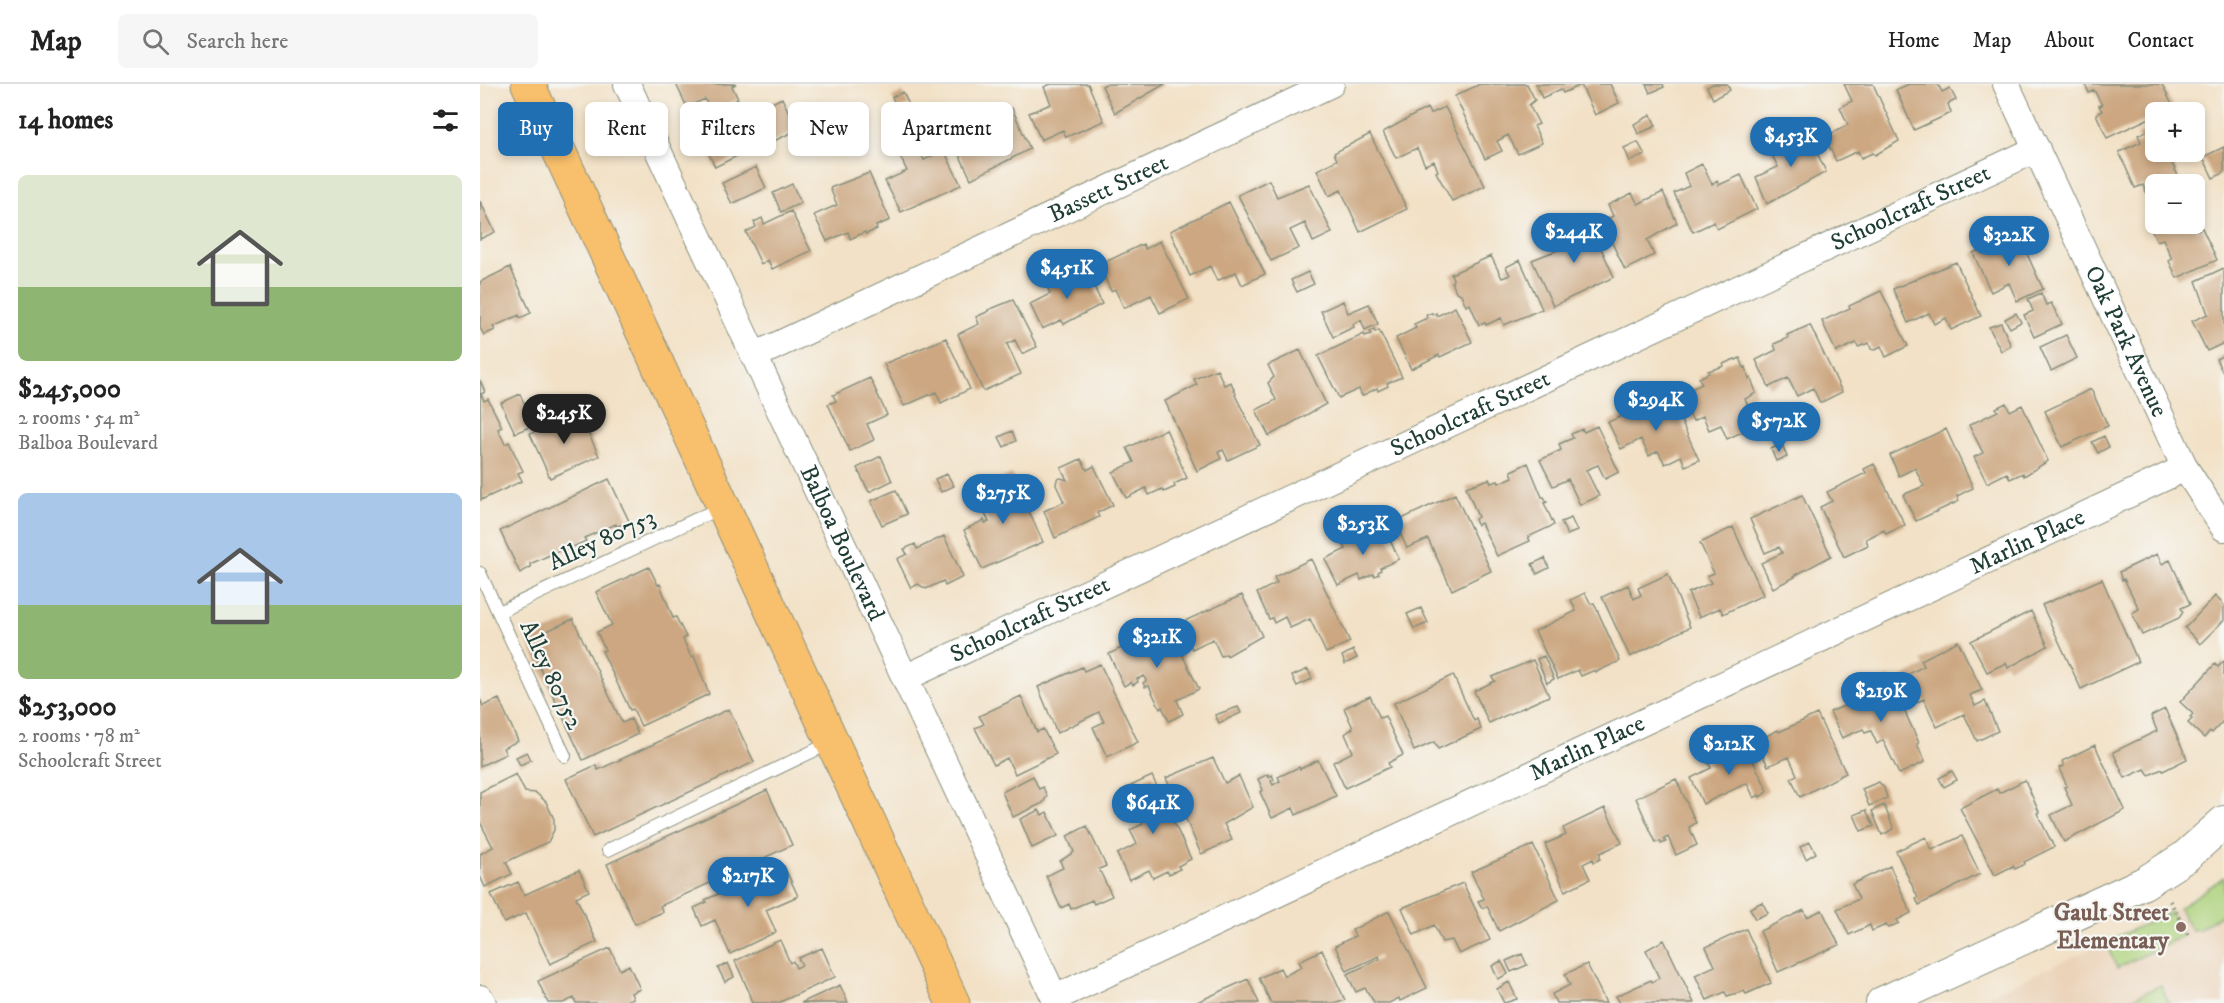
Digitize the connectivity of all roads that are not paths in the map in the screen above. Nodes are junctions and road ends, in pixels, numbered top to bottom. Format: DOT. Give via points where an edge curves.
graph roads {
  1 [pos="528,84"];
  2 [pos="627,84"];
  3 [pos="1331,84"];
  4 [pos="2006,84"];
  5 [pos="2037,149"];
  6 [pos="754,356"];
  7 [pos="2185,468"];
  8 [pos="723,506"];
  9 [pos="2224,528"];
  10 [pos="480,573"];
  11 [pos="498,612"];
  12 [pos="905,678"];
  13 [pos="833,741"];
  14 [pos="565,756"];
  15 [pos="2224,822"];
  16 [pos="608,850"];
  17 [pos="480,998"];
  18 [pos="1902,999"];
  19 [pos="1056,1000"];
  20 [pos="483,1003"];
  21 [pos="953,1003"];
  1 -- 8 [label="main road"];
  2 -- 6 [label="street, Balboa Boulevard"];
  3 -- 6 [label="street, Bassett Street"];
  4 -- 5 [label="street, Oak Park Avenue"];
  5 -- 7 [label="street, Oak Park Avenue"];
  5 -- 12 [label="street, Schoolcraft Street"];
  6 -- 12 [label="street, Balboa Boulevard"];
  7 -- 9 [label="street, Oak Park Avenue"];
  7 -- 19 [label="street, Marlin Place"];
  8 -- 11 [label="lane, Alley 80753"];
  8 -- 13 [label="main road"];
  10 -- 11 [label="lane, Alley 80752"];
  11 -- 14 [label="lane, Alley 80752"];
  12 -- 19 [label="street, Balboa Boulevard"];
  13 -- 16 [label="lane"];
  13 -- 21 [label="main road"];
  15 -- 18 [label="street" via="2185,857 2144,883"];
  17 -- 20 [label="street"];
}
